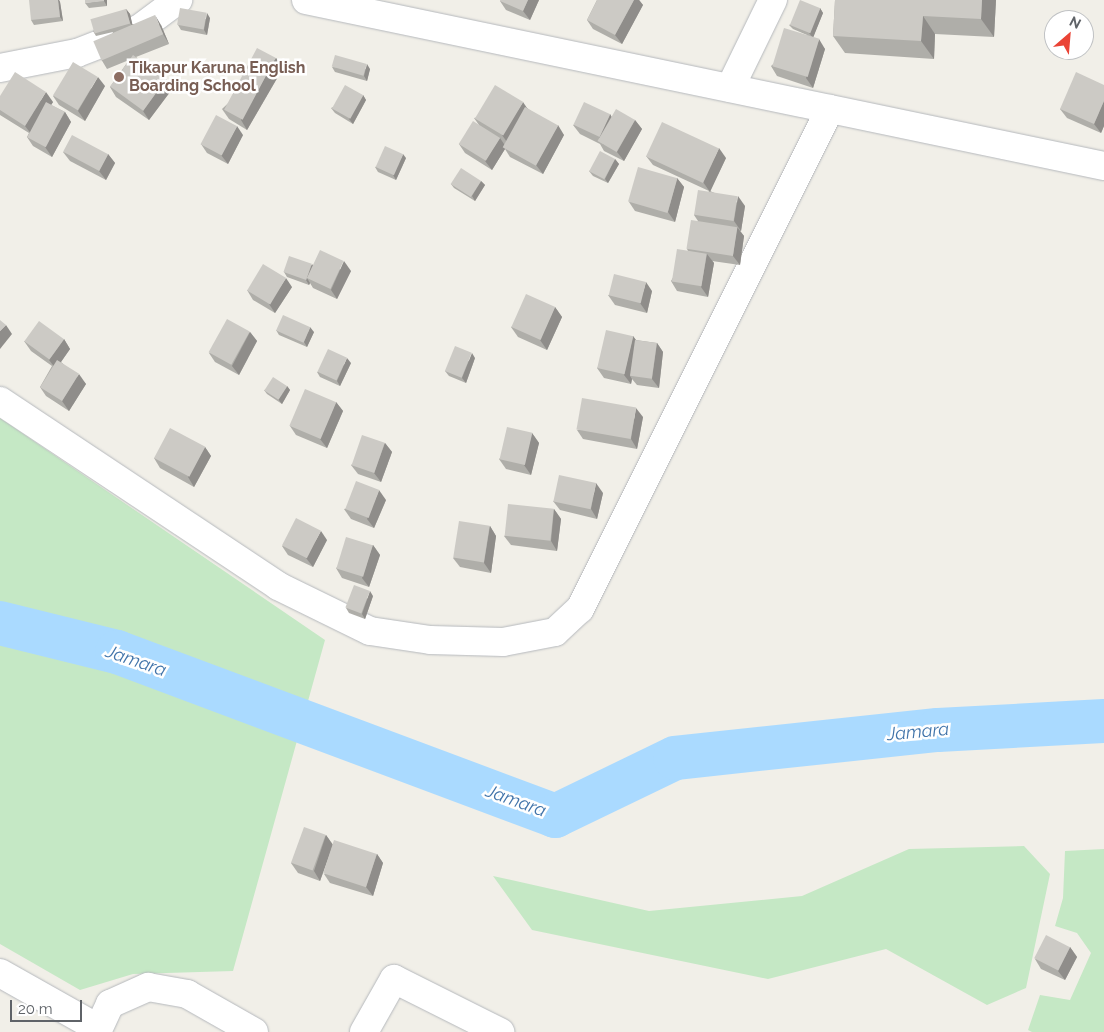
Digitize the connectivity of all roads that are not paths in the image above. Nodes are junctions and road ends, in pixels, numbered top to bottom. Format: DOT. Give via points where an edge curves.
graph roads {
  1 [pos="178,0"];
  2 [pos="306,0"];
  3 [pos="773,0"];
  4 [pos="0,68"];
  5 [pos="730,88"];
  6 [pos="830,109"];
  7 [pos="1104,166"];
  8 [pos="0,401"];
  9 [pos="0,973"];
  10 [pos="96,1030"];
  11 [pos="254,1032"];
  12 [pos="364,1032"];
  13 [pos="500,1032"];
  1 -- 4 [label="street" via="138,29 76,54"];
  2 -- 5 [label="street"];
  3 -- 5 [label="street"];
  5 -- 6 [label="street"];
  6 -- 7 [label="street"];
  6 -- 8 [label="street" via="580,609 555,632 504,642 430,640 370,631 278,586"];
  9 -- 10 [label="street"];
  10 -- 11 [label="street" via="110,1004 148,987 187,994"];
  12 -- 13 [label="street" via="394,978"];
}
